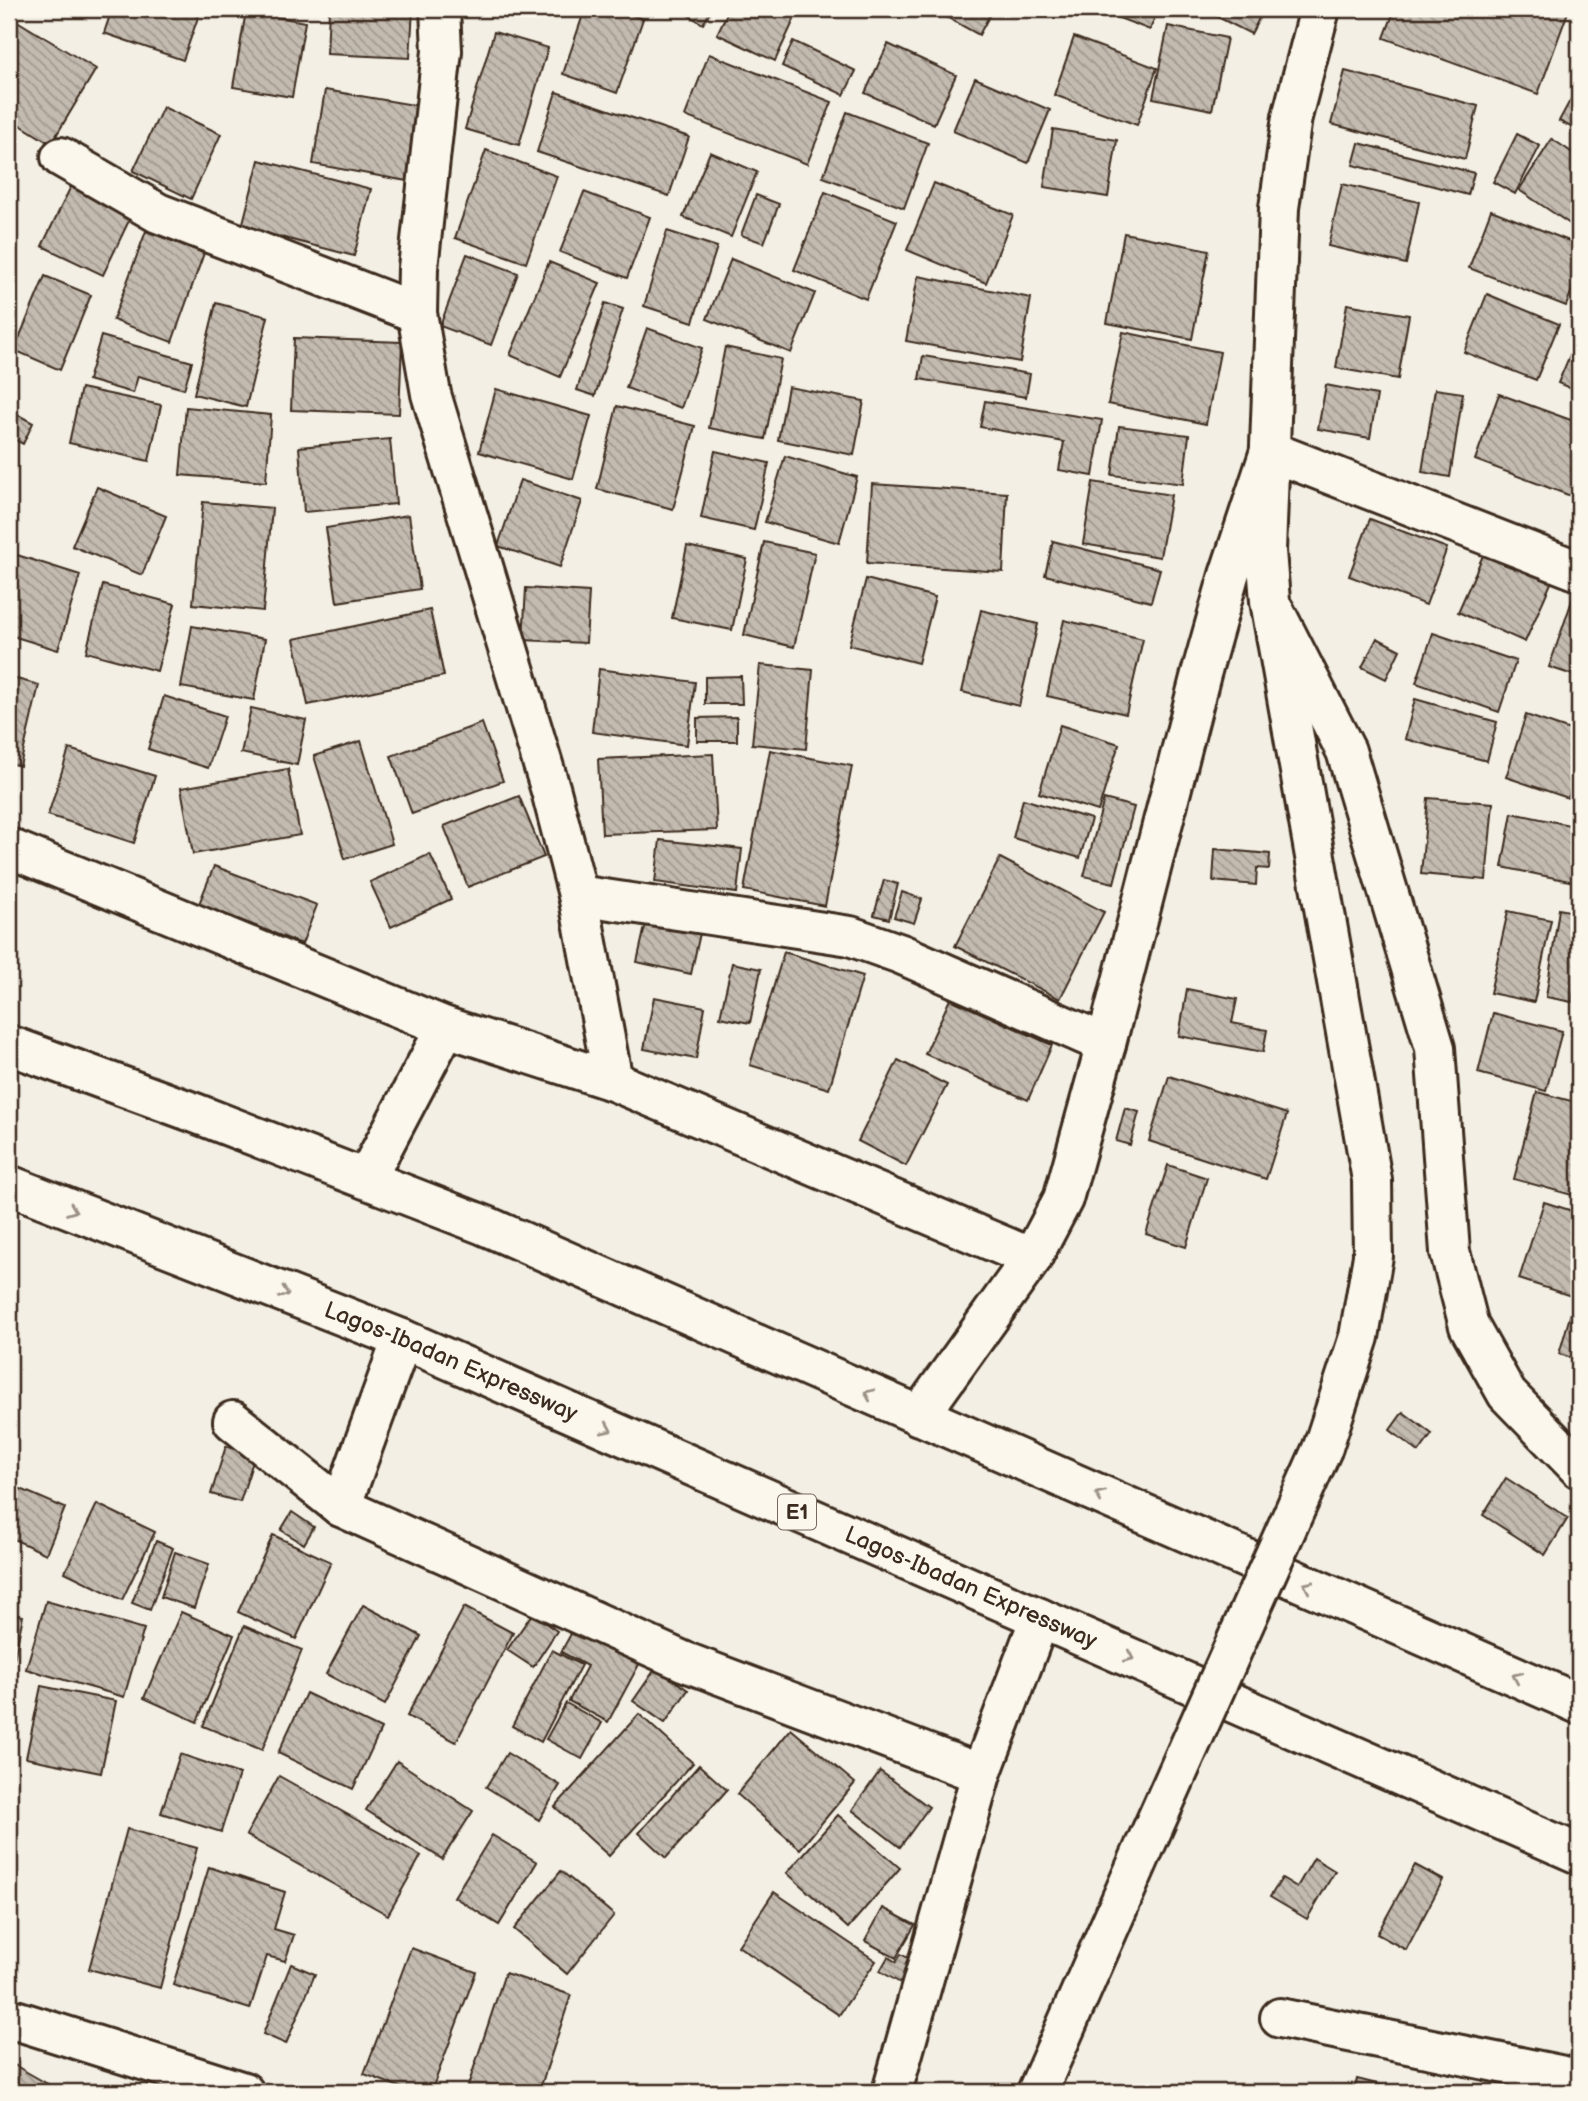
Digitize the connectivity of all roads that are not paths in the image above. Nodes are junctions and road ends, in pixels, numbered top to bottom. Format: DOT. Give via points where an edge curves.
graph roads {
  1 [pos="440,9"];
  2 [pos="1320,9"];
  3 [pos="61,157"];
  4 [pos="417,313"];
  5 [pos="1270,451"];
  6 [pos="1579,571"];
  7 [pos="1270,601"];
  8 [pos="9,848"];
  9 [pos="578,895"];
  10 [pos="446,1027"];
  11 [pos="1106,1044"];
  12 [pos="9,1045"];
  13 [pos="612,1081"];
  14 [pos="366,1179"];
  15 [pos="9,1185"];
  16 [pos="1032,1258"];
  17 [pos="402,1339"];
  18 [pos="919,1416"];
  19 [pos="233,1421"];
  20 [pos="1579,1468"];
  21 [pos="341,1507"];
  22 [pos="1040,1618"];
  23 [pos="1579,1704"];
  24 [pos="981,1774"];
  25 [pos="1579,1854"];
  26 [pos="9,2018"];
  27 [pos="1280,2018"];
  28 [pos="1579,2080"];
  29 [pos="244,2092"];
  30 [pos="892,2092"];
  31 [pos="1037,2092"];
  1 -- 4 [label="main road" via="442,51"];
  2 -- 5 [label="main road" via="1292,117 1279,208"];
  3 -- 4 [label="main road" via="158,213"];
  4 -- 9 [label="main road" via="431,394"];
  5 -- 6 [label="main road"];
  5 -- 7 [label="main road" via="1266,551"];
  5 -- 11 [label="main road" via="1201,674"];
  7 -- 20 [label="main road" via="1346,751 1435,1048 1450,1252 1468,1326 1507,1395"];
  7 -- 31 [label="main road, bridge" via="1372,1180 1373,1256 1359,1337 1323,1447"];
  8 -- 10 [label="main road"];
  9 -- 11 [label="main road" via="850,936"];
  9 -- 13 [label="main road"];
  10 -- 13 [label="main road"];
  10 -- 14 [label="main road"];
  11 -- 16 [label="main road" via="1063,1199"];
  12 -- 14 [label="main road"];
  13 -- 16 [label="main road"];
  18 -- 14 [label="main road, one-way"];
  15 -- 17 [label="main road, Lagos-Ibadan Expressway / E1, one-way"];
  16 -- 18 [label="main road"];
  17 -- 21 [label="main road"];
  17 -- 22 [label="main road, Lagos-Ibadan Expressway / E1, one-way"];
  23 -- 18 [label="main road, one-way"];
  19 -- 21 [label="main road"];
  21 -- 24 [label="main road" via="683,1661"];
  22 -- 24 [label="main road"];
  22 -- 25 [label="main road, Lagos-Ibadan Expressway / E1, one-way"];
  24 -- 30 [label="main road"];
  26 -- 29 [label="main road"];
  27 -- 28 [label="main road"];
}
